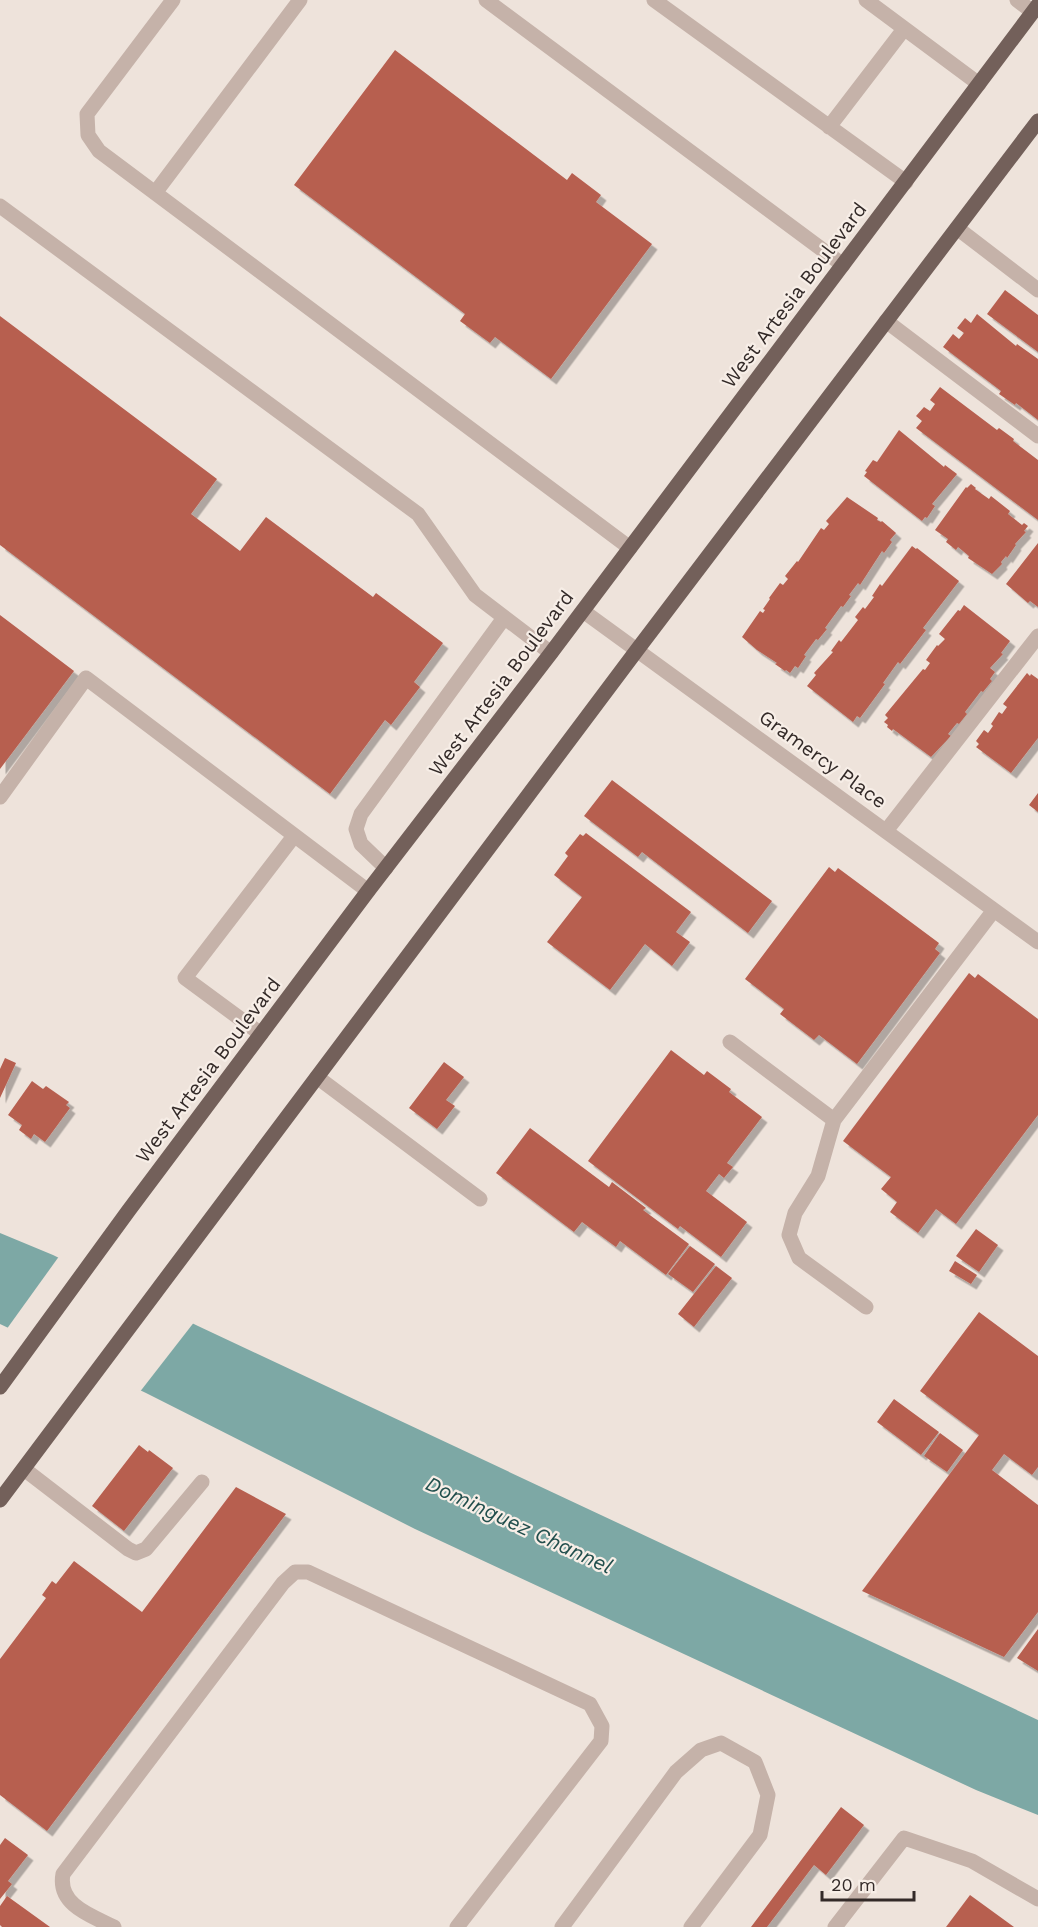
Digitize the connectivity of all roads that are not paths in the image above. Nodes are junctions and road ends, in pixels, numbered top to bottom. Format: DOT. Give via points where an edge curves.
graph roads {
  1 [pos="173,0"];
  2 [pos="300,0"];
  3 [pos="486,0"];
  4 [pos="654,0"];
  5 [pos="866,0"];
  6 [pos="1017,0"];
  7 [pos="1036,9"];
  8 [pos="904,28"];
  9 [pos="979,84"];
  10 [pos="1038,121"];
  11 [pos="829,127"];
  12 [pos="906,182"];
  13 [pos="155,193"];
  14 [pos="0,206"];
  15 [pos="957,228"];
  16 [pos="843,266"];
  17 [pos="1038,290"];
  18 [pos="886,321"];
  19 [pos="1038,436"];
  20 [pos="630,548"];
  21 [pos="583,610"];
  22 [pos="504,618"];
  23 [pos="1038,636"];
  24 [pos="638,650"];
  25 [pos="551,653"];
  26 [pos="0,797"];
  27 [pos="886,831"];
  28 [pos="294,836"];
  29 [pos="386,868"];
  30 [pos="368,891"];
  31 [pos="994,910"];
  32 [pos="1038,942"];
  33 [pos="261,1034"];
  34 [pos="730,1042"];
  35 [pos="317,1077"];
  36 [pos="834,1120"];
  37 [pos="480,1199"];
  38 [pos="866,1307"];
  39 [pos="4,1381"];
  40 [pos="24,1469"];
  41 [pos="202,1482"];
  42 [pos="0,1500"];
  43 [pos="1038,1899"];
  44 [pos="114,1927"];
  45 [pos="457,1927"];
  46 [pos="562,1927"];
  47 [pos="690,1927"];
  48 [pos="835,1927"];
  1 -- 13 [label="street" via="87,114 88,135 99,151"];
  2 -- 13 [label="street"];
  3 -- 16 [label="street"];
  4 -- 11 [label="street"];
  5 -- 8 [label="street"];
  6 -- 7 [label="street"];
  7 -- 9 [label="main road, West Artesia Boulevard"];
  8 -- 9 [label="street"];
  8 -- 11 [label="street"];
  9 -- 12 [label="main road, West Artesia Boulevard"];
  10 -- 15 [label="main road"];
  11 -- 12 [label="street"];
  12 -- 16 [label="main road, West Artesia Boulevard"];
  13 -- 20 [label="street"];
  14 -- 22 [label="street" via="418,514 475,595"];
  15 -- 17 [label="street"];
  15 -- 18 [label="main road"];
  16 -- 20 [label="main road, West Artesia Boulevard"];
  18 -- 19 [label="street"];
  18 -- 24 [label="main road"];
  20 -- 21 [label="main road, West Artesia Boulevard"];
  21 -- 24 [label="street, Gramercy Place"];
  21 -- 25 [label="main road, West Artesia Boulevard"];
  22 -- 25 [label="street"];
  22 -- 29 [label="street" via="361,814 356,829 361,844"];
  23 -- 27 [label="street"];
  24 -- 27 [label="street, Gramercy Place"];
  24 -- 35 [label="main road"];
  25 -- 29 [label="main road, West Artesia Boulevard"];
  26 -- 28 [label="street" via="86,678"];
  27 -- 31 [label="street, Gramercy Place"];
  28 -- 30 [label="street"];
  28 -- 33 [label="street" via="185,978"];
  29 -- 30 [label="main road, West Artesia Boulevard"];
  30 -- 33 [label="main road, West Artesia Boulevard"];
  31 -- 32 [label="street, Gramercy Place"];
  31 -- 36 [label="street"];
  33 -- 39 [label="main road, West Artesia Boulevard"];
  34 -- 36 [label="street"];
  35 -- 37 [label="street"];
  35 -- 40 [label="main road"];
  36 -- 38 [label="street" via="818,1176 795,1213 789,1235 799,1257"];
  40 -- 41 [label="street" via="136,1553 146,1549"];
  40 -- 42 [label="main road"];
  43 -- 48 [label="street" via="972,1861 904,1838"];
  44 -- 45 [label="street" via="66,1899 63,1874 283,1583 295,1572 308,1572 590,1704 602,1726 600,1741"];
  46 -- 47 [label="street" via="676,1772 701,1750 721,1743 755,1762 768,1795 760,1835"];
}
